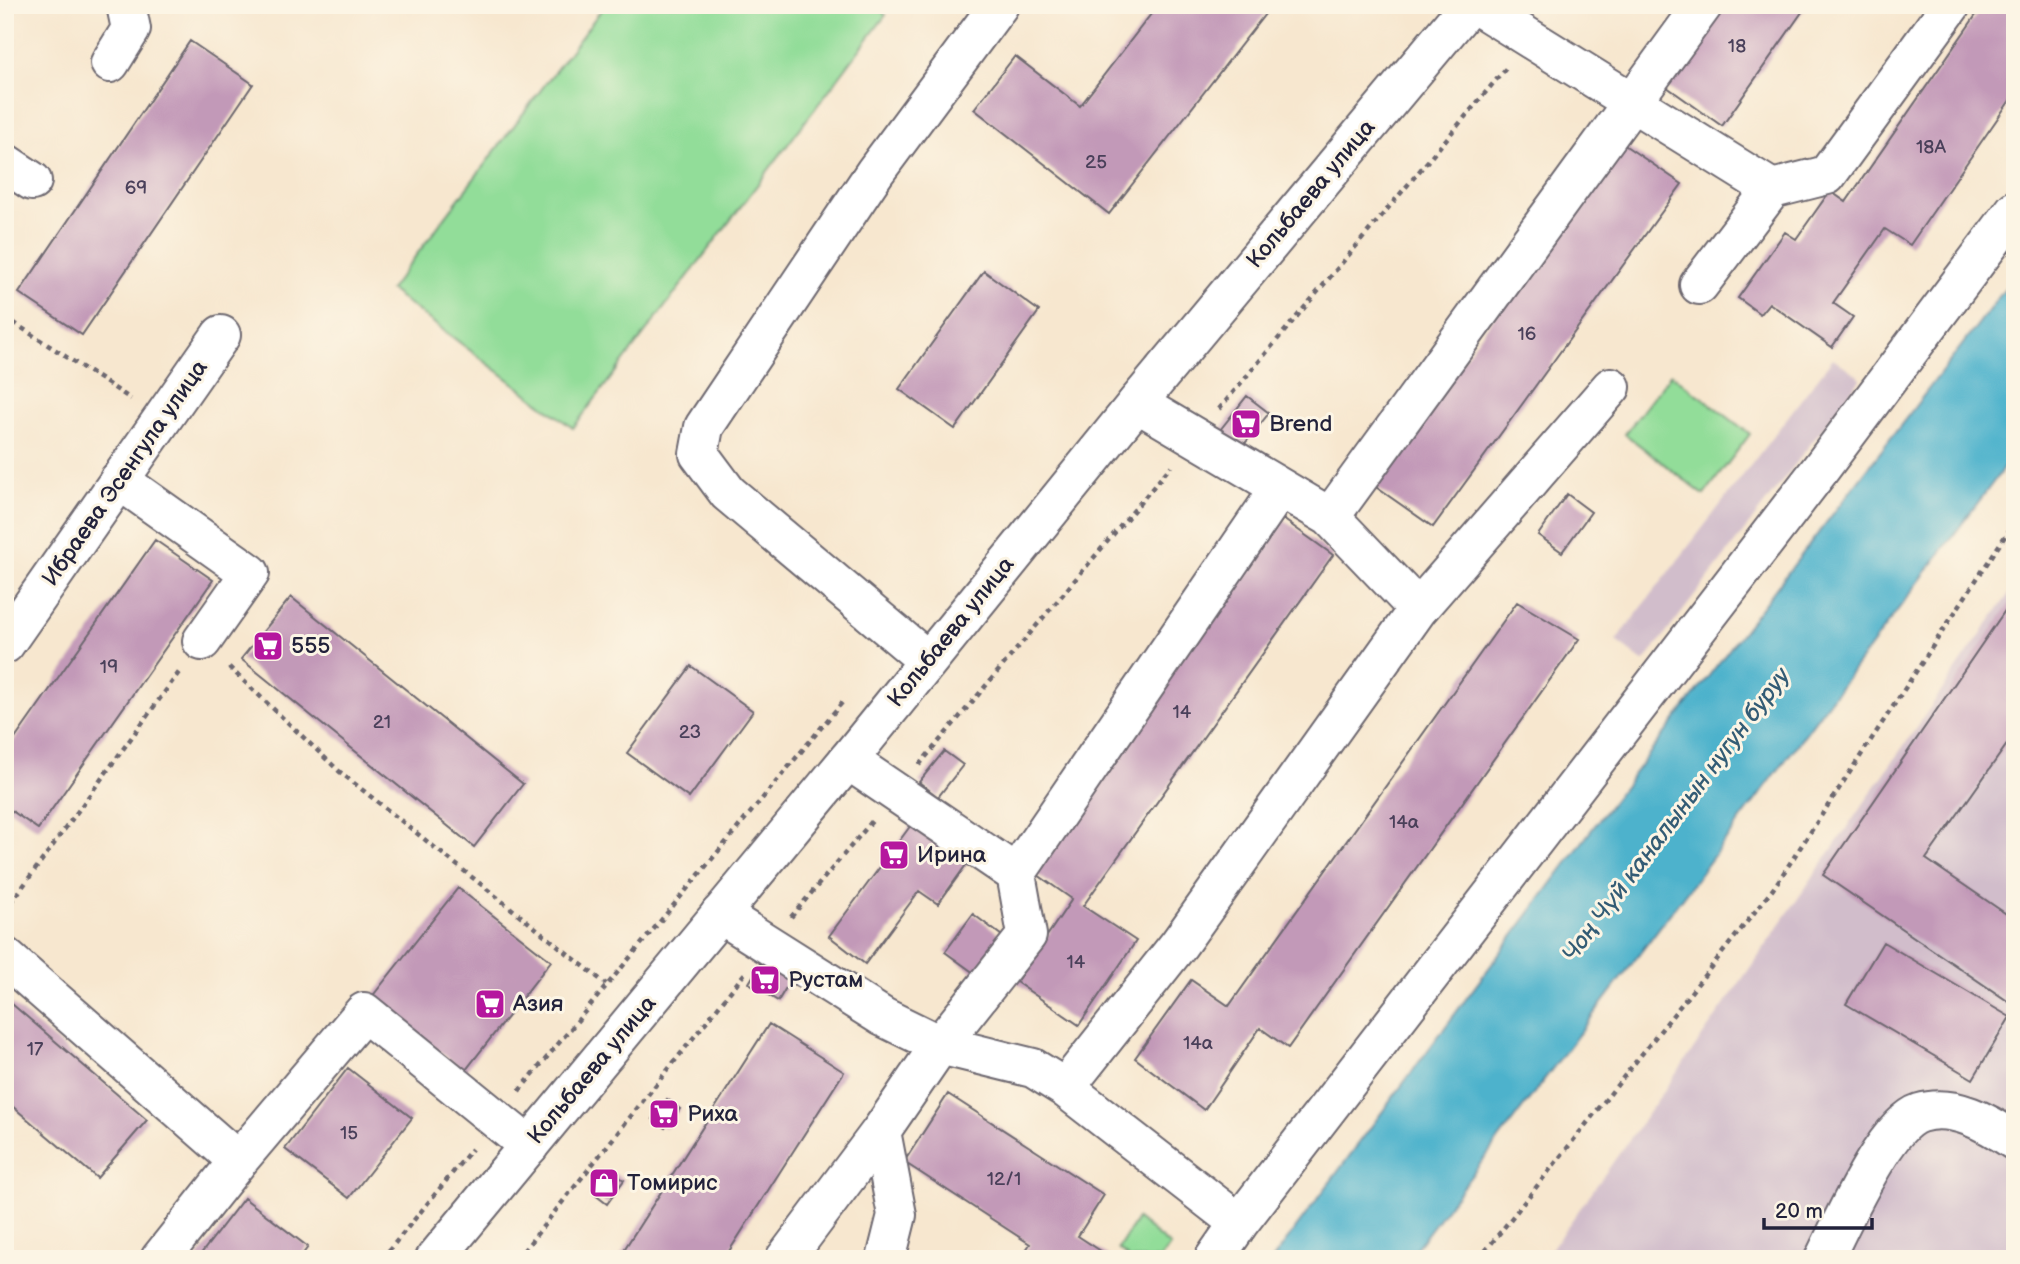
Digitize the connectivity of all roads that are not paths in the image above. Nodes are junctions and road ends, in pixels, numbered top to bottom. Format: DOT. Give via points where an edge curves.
graph roads {
  1 [pos="125,5"];
  2 [pos="999,5"];
  3 [pos="1469,5"];
  4 [pos="1476,5"];
  5 [pos="1703,5"];
  6 [pos="1951,5"];
  7 [pos="110,63"];
  8 [pos="1633,103"];
  9 [pos="1772,189"];
  10 [pos="2015,210"];
  11 [pos="1699,285"];
  12 [pos="221,335"];
  13 [pos="1611,387"];
  14 [pos="1137,403"];
  15 [pos="119,480"];
  16 [pos="1280,488"];
  17 [pos="1330,517"];
  18 [pos="1418,608"];
  19 [pos="201,641"];
  20 [pos="5,644"];
  21 [pos="927,660"];
  22 [pos="848,760"];
  23 [pos="1016,874"];
  24 [pos="720,914"];
  25 [pos="5,957"];
  26 [pos="940,1045"];
  27 [pos="1065,1088"];
  28 [pos="881,1131"];
  29 [pos="2015,1141"];
  30 [pos="529,1146"];
  31 [pos="238,1161"];
  32 [pos="1239,1223"];
  33 [pos="160,1259"];
  34 [pos="435,1259"];
  35 [pos="785,1259"];
  36 [pos="886,1259"];
  37 [pos="1214,1259"];
  38 [pos="1824,1259"];
  1 -- 7 [label="street" via="131,29"];
  2 -- 21 [label="street" via="875,172 704,427 699,454 728,493"];
  3 -- 14 [label="street, Кольбаева улица"];
  4 -- 8 [label="street"];
  5 -- 8 [label="street"];
  6 -- 9 [label="street" via="1827,176"];
  8 -- 9 [label="street"];
  8 -- 17 [label="street"];
  9 -- 11 [label="street"];
  10 -- 32 [label="street"];
  12 -- 15 [label="street, Ибраева Эсенгула улица"];
  13 -- 18 [label="street"];
  14 -- 16 [label="street"];
  14 -- 21 [label="street, Кольбаева улица"];
  15 -- 19 [label="street" via="250,573"];
  15 -- 20 [label="street, Ибраева Эсенгула улица"];
  16 -- 17 [label="street"];
  16 -- 23 [label="street"];
  17 -- 18 [label="street"];
  18 -- 27 [label="street" via="1180,944"];
  21 -- 22 [label="street, Кольбаева улица"];
  22 -- 23 [label="street"];
  22 -- 24 [label="street, Кольбаева улица"];
  23 -- 26 [label="street" via="1027,934"];
  24 -- 26 [label="street" via="883,1017"];
  24 -- 30 [label="street, Кольбаева улица"];
  25 -- 31 [label="street"];
  26 -- 27 [label="street" via="1033,1068"];
  26 -- 28 [label="street"];
  27 -- 32 [label="street"];
  28 -- 35 [label="street"];
  28 -- 36 [label="street" via="897,1215"];
  29 -- 38 [label="street" via="1987,1123 1952,1110 1919,1113 1894,1133 1867,1172"];
  30 -- 31 [label="street" via="364,1012"];
  30 -- 34 [label="street, Кольбаева улица"];
  31 -- 33 [label="street"];
  32 -- 37 [label="street"];
}
